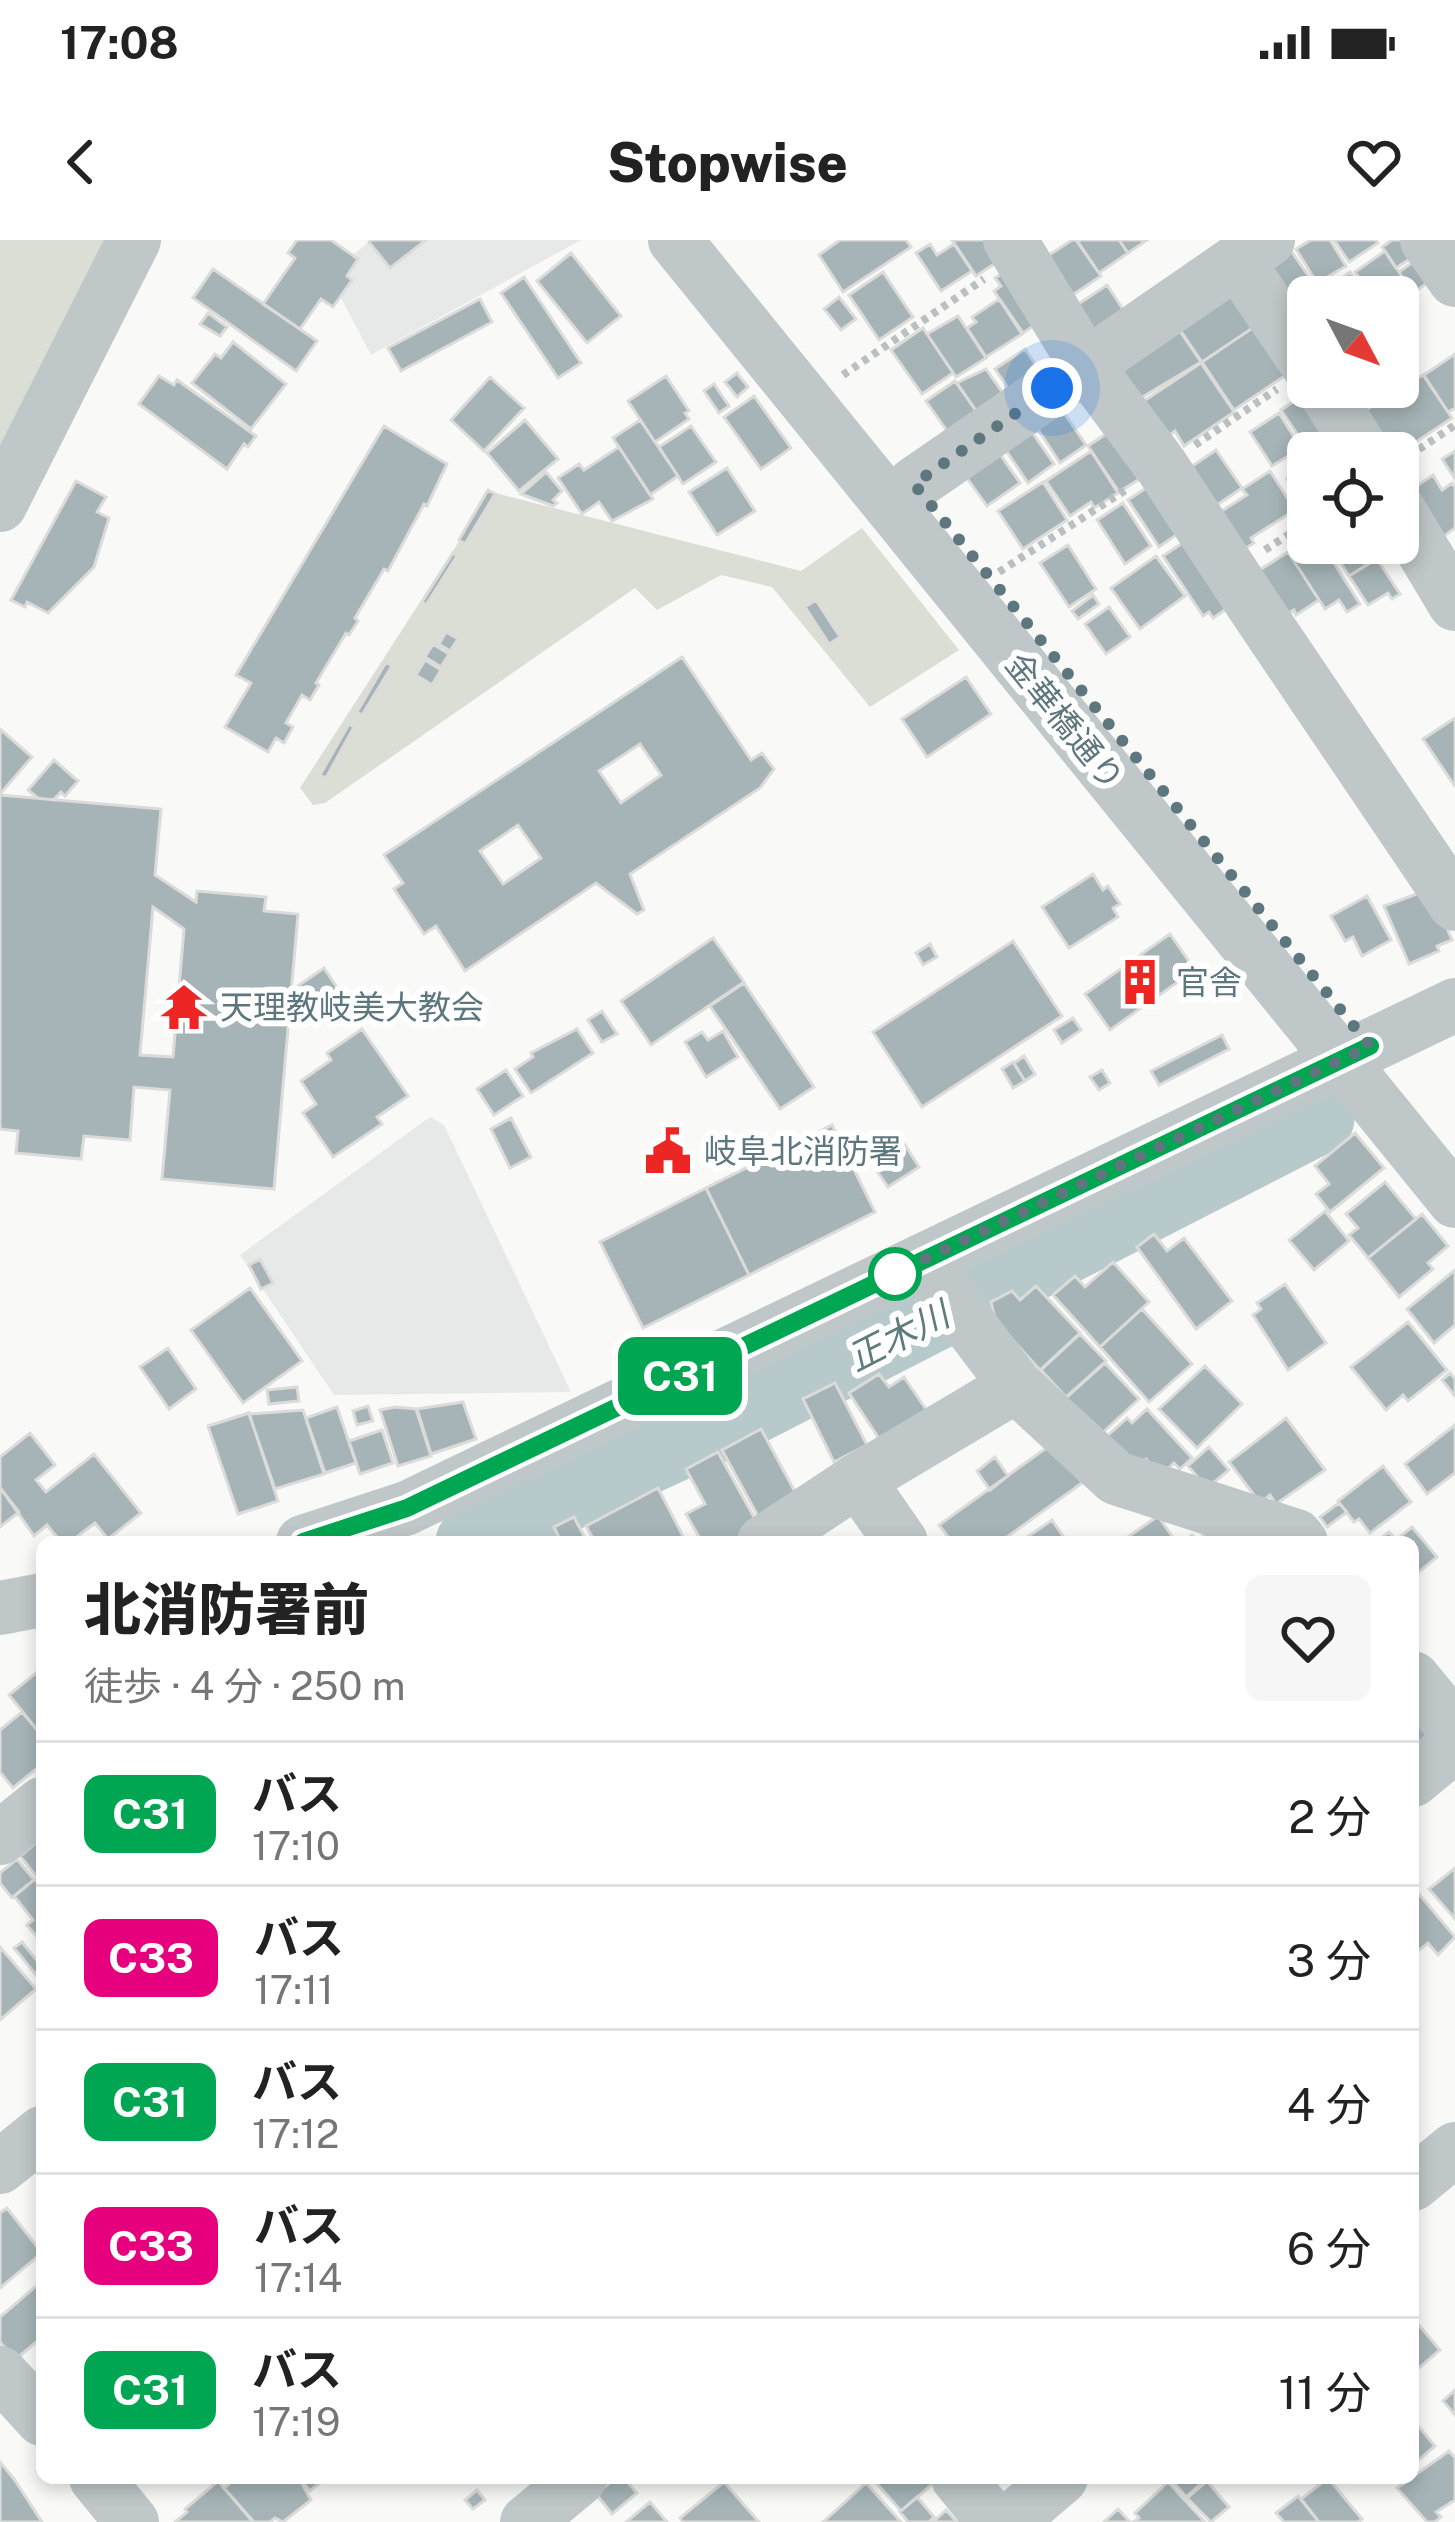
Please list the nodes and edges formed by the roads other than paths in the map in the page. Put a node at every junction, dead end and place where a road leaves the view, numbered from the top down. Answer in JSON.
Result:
{"nodes":[{"id":1,"x":134,"y":240,"type":"edge"},
{"id":2,"x":675,"y":240,"type":"edge"},
{"id":3,"x":716,"y":240,"type":"edge"},
{"id":4,"x":1427,"y":240,"type":"edge"},
{"id":5,"x":1015,"y":247,"type":"edge"},
{"id":6,"x":1252,"y":250,"type":"edge"},
{"id":7,"x":1455,"y":280,"type":"edge"},
{"id":8,"x":1287,"y":322,"type":"edge"},
{"id":9,"x":1086,"y":365,"type":"junction"},
{"id":10,"x":914,"y":484,"type":"junction"},
{"id":11,"x":0,"y":506,"type":"edge"},
{"id":12,"x":1419,"y":544,"type":"edge"},
{"id":13,"x":1455,"y":604,"type":"edge"},
{"id":14,"x":1455,"y":904,"type":"edge"},
{"id":15,"x":1455,"y":1005,"type":"edge"},
{"id":16,"x":1354,"y":1052,"type":"junction"},
{"id":17,"x":1455,"y":1149,"type":"edge"},
{"id":18,"x":1455,"y":1202,"type":"edge"},
{"id":19,"x":944,"y":1291,"type":"junction"},
{"id":20,"x":1016,"y":1386,"type":"junction"},
{"id":21,"x":858,"y":1480,"type":"junction"},
{"id":22,"x":321,"y":1536,"type":"edge"},
{"id":23,"x":773,"y":1536,"type":"edge"},
{"id":24,"x":898,"y":1536,"type":"edge"},
{"id":25,"x":1296,"y":1536,"type":"edge"},
{"id":26,"x":36,"y":1601,"type":"edge"},
{"id":27,"x":0,"y":1607,"type":"edge"},
{"id":28,"x":1419,"y":1685,"type":"edge"},
{"id":29,"x":1455,"y":1729,"type":"edge"},
{"id":30,"x":1455,"y":1745,"type":"edge"},
{"id":31,"x":1419,"y":1775,"type":"edge"},
{"id":32,"x":36,"y":1809,"type":"edge"},
{"id":33,"x":0,"y":1838,"type":"edge"},
{"id":34,"x":36,"y":2138,"type":"edge"},
{"id":35,"x":1455,"y":2150,"type":"edge"},
{"id":36,"x":0,"y":2167,"type":"edge"},
{"id":37,"x":1419,"y":2180,"type":"edge"},
{"id":38,"x":0,"y":2373,"type":"edge"},
{"id":39,"x":36,"y":2412,"type":"edge"},
{"id":40,"x":573,"y":2484,"type":"edge"},
{"id":41,"x":963,"y":2484,"type":"edge"},
{"id":42,"x":1054,"y":2484,"type":"edge"},
{"id":43,"x":526,"y":2522,"type":"edge"},
{"id":44,"x":994,"y":2522,"type":"edge"},
{"id":45,"x":1009,"y":2522,"type":"edge"}],
"edges":[{"from":1,"to":11,"type":"street"},
{"from":2,"to":16,"type":"street","name":"金華橋通り"},
{"from":3,"to":10,"type":"street","name":"金華橋通り"},
{"from":4,"to":7,"type":"street"},
{"from":5,"to":9,"type":"street"},
{"from":6,"to":8,"type":"street"},
{"from":6,"to":9,"type":"street"},
{"from":9,"to":10,"type":"street"},
{"from":9,"to":14,"type":"street"},
{"from":10,"to":16,"type":"street","name":"金華橋通り"},
{"from":12,"to":13,"type":"street"},
{"from":15,"to":16,"type":"street"},
{"from":16,"to":17,"type":"street","name":"金華橋通り"},
{"from":16,"to":18,"type":"street","name":"金華橋通り"},
{"from":16,"to":19,"type":"street"},
{"from":19,"to":20,"type":"street"},
{"from":19,"to":22,"type":"street"},
{"from":20,"to":21,"type":"street"},
{"from":20,"to":25,"type":"street"},
{"from":21,"to":23,"type":"street"},
{"from":21,"to":24,"type":"street"},
{"from":26,"to":27,"type":"street"},
{"from":28,"to":29,"type":"street"},
{"from":30,"to":31,"type":"street"},
{"from":32,"to":33,"type":"street"},
{"from":34,"to":36,"type":"street"},
{"from":35,"to":37,"type":"street"},
{"from":38,"to":39,"type":"street"},
{"from":40,"to":43,"type":"street"},
{"from":41,"to":44,"type":"street"},
{"from":42,"to":45,"type":"street"}]}
